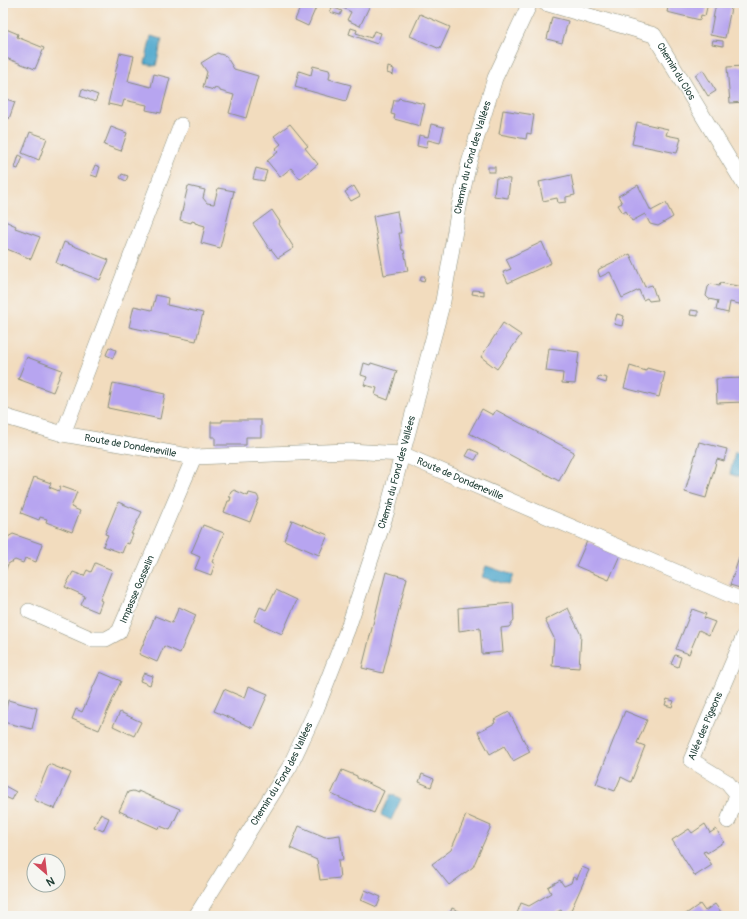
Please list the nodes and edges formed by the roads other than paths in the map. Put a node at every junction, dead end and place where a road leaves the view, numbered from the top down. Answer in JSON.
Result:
{"nodes":[{"id":1,"x":530,"y":3,"type":"edge"},
{"id":2,"x":546,"y":3,"type":"edge"},
{"id":3,"x":181,"y":126,"type":"dead end"},
{"id":4,"x":744,"y":184,"type":"edge"},
{"id":5,"x":3,"y":416,"type":"edge"},
{"id":6,"x":63,"y":434,"type":"junction"},
{"id":7,"x":402,"y":454,"type":"junction"},
{"id":8,"x":194,"y":457,"type":"junction"},
{"id":9,"x":744,"y":601,"type":"edge"},
{"id":10,"x":28,"y":611,"type":"dead end"},
{"id":11,"x":744,"y":636,"type":"edge"},
{"id":12,"x":728,"y":821,"type":"dead end"},
{"id":13,"x":196,"y":916,"type":"edge"}],
"edges":[{"from":1,"to":7,"type":"street","name":"Chemin du Fond des Vallées"},
{"from":2,"to":4,"type":"street","name":"Chemin du Clos"},
{"from":3,"to":6,"type":"street"},
{"from":5,"to":6,"type":"street","name":"Route de Dondeneville"},
{"from":6,"to":8,"type":"street","name":"Route de Dondeneville"},
{"from":7,"to":8,"type":"street","name":"Route de Dondeneville"},
{"from":7,"to":9,"type":"street","name":"Route de Dondeneville"},
{"from":7,"to":13,"type":"street","name":"Chemin du Fond des Vallées"},
{"from":8,"to":10,"type":"street","name":"Impasse Gosselin"},
{"from":11,"to":12,"type":"street","name":"Allée des Pigeons"}]}
